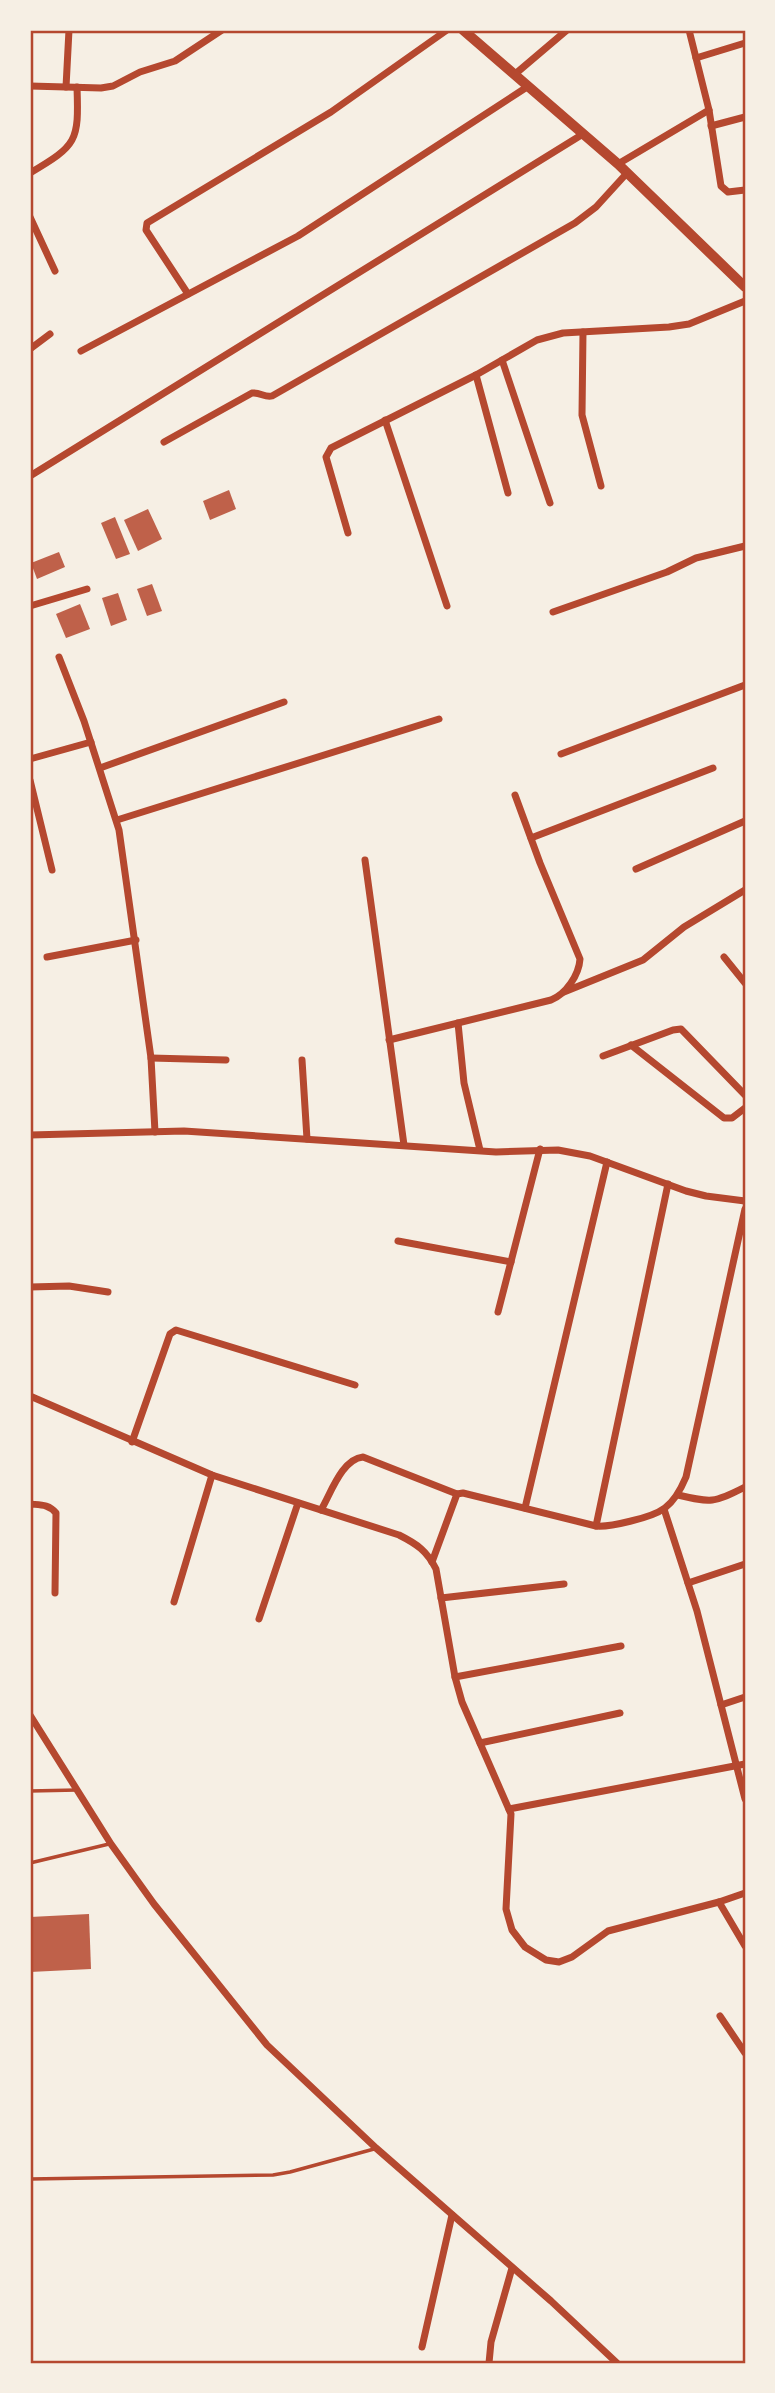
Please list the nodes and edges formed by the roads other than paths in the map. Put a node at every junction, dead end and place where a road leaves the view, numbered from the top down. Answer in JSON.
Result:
{"nodes":[{"id":1,"x":69,"y":30,"type":"edge"},
{"id":2,"x":222,"y":30,"type":"edge"},
{"id":3,"x":447,"y":30,"type":"edge"},
{"id":4,"x":463,"y":30,"type":"edge"},
{"id":5,"x":567,"y":30,"type":"edge"},
{"id":6,"x":689,"y":30,"type":"edge"},
{"id":7,"x":745,"y":43,"type":"edge"},
{"id":8,"x":696,"y":58,"type":"junction"},
{"id":9,"x":514,"y":75,"type":"junction"},
{"id":10,"x":30,"y":86,"type":"edge"},
{"id":11,"x":66,"y":87,"type":"junction"},
{"id":12,"x":77,"y":87,"type":"junction"},
{"id":13,"x":527,"y":87,"type":"junction"},
{"id":14,"x":709,"y":110,"type":"junction"},
{"id":15,"x":745,"y":117,"type":"edge"},
{"id":16,"x":711,"y":126,"type":"junction"},
{"id":17,"x":583,"y":134,"type":"junction"},
{"id":18,"x":618,"y":164,"type":"junction"},
{"id":19,"x":30,"y":173,"type":"edge"},
{"id":20,"x":627,"y":173,"type":"junction"},
{"id":21,"x":745,"y":190,"type":"edge"},
{"id":22,"x":30,"y":217,"type":"edge"},
{"id":23,"x":55,"y":271,"type":"dead end"},
{"id":24,"x":744,"y":284,"type":"edge"},
{"id":25,"x":188,"y":294,"type":"junction"},
{"id":26,"x":745,"y":301,"type":"edge"},
{"id":27,"x":583,"y":332,"type":"junction"},
{"id":28,"x":50,"y":334,"type":"dead end"},
{"id":29,"x":30,"y":349,"type":"edge"},
{"id":30,"x":81,"y":351,"type":"dead end"},
{"id":31,"x":502,"y":360,"type":"junction"},
{"id":32,"x":475,"y":375,"type":"junction"},
{"id":33,"x":385,"y":420,"type":"junction"},
{"id":34,"x":164,"y":442,"type":"dead end"},
{"id":35,"x":30,"y":476,"type":"edge"},
{"id":36,"x":601,"y":486,"type":"dead end"},
{"id":37,"x":508,"y":493,"type":"dead end"},
{"id":38,"x":550,"y":503,"type":"dead end"},
{"id":39,"x":348,"y":533,"type":"dead end"},
{"id":40,"x":745,"y":547,"type":"edge"},
{"id":41,"x":87,"y":589,"type":"dead end"},
{"id":42,"x":30,"y":606,"type":"edge"},
{"id":43,"x":447,"y":606,"type":"dead end"},
{"id":44,"x":553,"y":612,"type":"dead end"},
{"id":45,"x":59,"y":657,"type":"dead end"},
{"id":46,"x":745,"y":685,"type":"edge"},
{"id":47,"x":284,"y":702,"type":"dead end"},
{"id":48,"x":439,"y":719,"type":"dead end"},
{"id":49,"x":91,"y":742,"type":"junction"},
{"id":50,"x":561,"y":754,"type":"dead end"},
{"id":51,"x":30,"y":759,"type":"edge"},
{"id":52,"x":100,"y":768,"type":"junction"},
{"id":53,"x":713,"y":768,"type":"dead end"},
{"id":54,"x":30,"y":780,"type":"edge"},
{"id":55,"x":515,"y":795,"type":"dead end"},
{"id":56,"x":117,"y":820,"type":"junction"},
{"id":57,"x":745,"y":821,"type":"edge"},
{"id":58,"x":531,"y":838,"type":"junction"},
{"id":59,"x":365,"y":860,"type":"dead end"},
{"id":60,"x":636,"y":869,"type":"dead end"},
{"id":61,"x":52,"y":870,"type":"dead end"},
{"id":62,"x":745,"y":890,"type":"edge"},
{"id":63,"x":136,"y":940,"type":"junction"},
{"id":64,"x":47,"y":957,"type":"dead end"},
{"id":65,"x":724,"y":957,"type":"dead end"},
{"id":66,"x":745,"y":983,"type":"edge"},
{"id":67,"x":563,"y":992,"type":"junction"},
{"id":68,"x":458,"y":1023,"type":"junction"},
{"id":69,"x":389,"y":1040,"type":"junction"},
{"id":70,"x":631,"y":1045,"type":"junction"},
{"id":71,"x":603,"y":1056,"type":"dead end"},
{"id":72,"x":151,"y":1058,"type":"junction"},
{"id":73,"x":226,"y":1060,"type":"dead end"},
{"id":74,"x":302,"y":1060,"type":"dead end"},
{"id":75,"x":745,"y":1096,"type":"edge"},
{"id":76,"x":745,"y":1108,"type":"edge"},
{"id":77,"x":155,"y":1132,"type":"junction"},
{"id":78,"x":30,"y":1135,"type":"edge"},
{"id":79,"x":307,"y":1139,"type":"junction"},
{"id":80,"x":404,"y":1146,"type":"junction"},
{"id":81,"x":540,"y":1149,"type":"junction"},
{"id":82,"x":480,"y":1150,"type":"junction"},
{"id":83,"x":607,"y":1162,"type":"junction"},
{"id":84,"x":668,"y":1184,"type":"junction"},
{"id":85,"x":745,"y":1201,"type":"edge"},
{"id":86,"x":745,"y":1209,"type":"edge"},
{"id":87,"x":398,"y":1241,"type":"dead end"},
{"id":88,"x":511,"y":1262,"type":"junction"},
{"id":89,"x":30,"y":1287,"type":"edge"},
{"id":90,"x":108,"y":1292,"type":"dead end"},
{"id":91,"x":498,"y":1312,"type":"dead end"},
{"id":92,"x":355,"y":1385,"type":"dead end"},
{"id":93,"x":30,"y":1396,"type":"edge"},
{"id":94,"x":132,"y":1442,"type":"junction"},
{"id":95,"x":212,"y":1475,"type":"junction"},
{"id":96,"x":745,"y":1487,"type":"edge"},
{"id":97,"x":457,"y":1494,"type":"junction"},
{"id":98,"x":678,"y":1495,"type":"junction"},
{"id":99,"x":298,"y":1503,"type":"junction"},
{"id":100,"x":30,"y":1504,"type":"edge"},
{"id":101,"x":526,"y":1508,"type":"junction"},
{"id":102,"x":664,"y":1509,"type":"junction"},
{"id":103,"x":321,"y":1510,"type":"junction"},
{"id":104,"x":596,"y":1526,"type":"junction"},
{"id":105,"x":432,"y":1562,"type":"junction"},
{"id":106,"x":745,"y":1564,"type":"edge"},
{"id":107,"x":688,"y":1583,"type":"junction"},
{"id":108,"x":564,"y":1584,"type":"dead end"},
{"id":109,"x":55,"y":1593,"type":"dead end"},
{"id":110,"x":441,"y":1598,"type":"junction"},
{"id":111,"x":174,"y":1602,"type":"dead end"},
{"id":112,"x":259,"y":1619,"type":"dead end"},
{"id":113,"x":621,"y":1646,"type":"dead end"},
{"id":114,"x":455,"y":1677,"type":"junction"},
{"id":115,"x":745,"y":1697,"type":"edge"},
{"id":116,"x":721,"y":1706,"type":"junction"},
{"id":117,"x":620,"y":1713,"type":"dead end"},
{"id":118,"x":30,"y":1716,"type":"edge"},
{"id":119,"x":481,"y":1743,"type":"junction"},
{"id":120,"x":745,"y":1764,"type":"edge"},
{"id":121,"x":736,"y":1765,"type":"junction"},
{"id":122,"x":77,"y":1790,"type":"junction"},
{"id":123,"x":30,"y":1791,"type":"edge"},
{"id":124,"x":745,"y":1799,"type":"edge"},
{"id":125,"x":509,"y":1809,"type":"junction"},
{"id":126,"x":110,"y":1843,"type":"junction"},
{"id":127,"x":30,"y":1863,"type":"edge"},
{"id":128,"x":745,"y":1893,"type":"edge"},
{"id":129,"x":719,"y":1902,"type":"junction"},
{"id":130,"x":745,"y":1946,"type":"edge"},
{"id":131,"x":720,"y":2016,"type":"dead end"},
{"id":132,"x":745,"y":2053,"type":"edge"},
{"id":133,"x":376,"y":2148,"type":"junction"},
{"id":134,"x":30,"y":2179,"type":"edge"},
{"id":135,"x":453,"y":2215,"type":"junction"},
{"id":136,"x":512,"y":2268,"type":"junction"},
{"id":137,"x":422,"y":2347,"type":"dead end"},
{"id":138,"x":489,"y":2363,"type":"edge"},
{"id":139,"x":617,"y":2363,"type":"edge"}],
"edges":[{"from":1,"to":11,"type":"street"},
{"from":2,"to":12,"type":"street"},
{"from":3,"to":25,"type":"street"},
{"from":4,"to":9,"type":"street"},
{"from":5,"to":9,"type":"street"},
{"from":6,"to":8,"type":"street"},
{"from":7,"to":8,"type":"street"},
{"from":8,"to":14,"type":"street"},
{"from":9,"to":13,"type":"street"},
{"from":10,"to":11,"type":"street"},
{"from":11,"to":12,"type":"street"},
{"from":12,"to":19,"type":"street"},
{"from":13,"to":17,"type":"street"},
{"from":13,"to":25,"type":"street"},
{"from":14,"to":16,"type":"street"},
{"from":14,"to":18,"type":"street"},
{"from":15,"to":16,"type":"street"},
{"from":16,"to":21,"type":"street"},
{"from":17,"to":18,"type":"street"},
{"from":17,"to":35,"type":"street"},
{"from":18,"to":20,"type":"street"},
{"from":20,"to":24,"type":"street"},
{"from":20,"to":34,"type":"street"},
{"from":22,"to":23,"type":"street"},
{"from":25,"to":30,"type":"street"},
{"from":26,"to":27,"type":"street"},
{"from":27,"to":31,"type":"street"},
{"from":27,"to":36,"type":"street"},
{"from":28,"to":29,"type":"street"},
{"from":31,"to":32,"type":"street"},
{"from":31,"to":38,"type":"street"},
{"from":32,"to":33,"type":"street"},
{"from":32,"to":37,"type":"street"},
{"from":33,"to":39,"type":"street"},
{"from":33,"to":43,"type":"street"},
{"from":40,"to":44,"type":"street"},
{"from":41,"to":42,"type":"street"},
{"from":45,"to":49,"type":"street"},
{"from":46,"to":50,"type":"street"},
{"from":47,"to":52,"type":"street"},
{"from":48,"to":56,"type":"street"},
{"from":49,"to":51,"type":"street"},
{"from":49,"to":52,"type":"street"},
{"from":52,"to":56,"type":"street"},
{"from":53,"to":58,"type":"street"},
{"from":54,"to":61,"type":"street"},
{"from":55,"to":58,"type":"street"},
{"from":56,"to":63,"type":"street"},
{"from":57,"to":60,"type":"street"},
{"from":58,"to":67,"type":"street"},
{"from":59,"to":69,"type":"street"},
{"from":62,"to":67,"type":"street"},
{"from":63,"to":64,"type":"street"},
{"from":63,"to":72,"type":"street"},
{"from":65,"to":66,"type":"street"},
{"from":67,"to":68,"type":"street"},
{"from":68,"to":69,"type":"street"},
{"from":68,"to":82,"type":"street"},
{"from":69,"to":80,"type":"street"},
{"from":70,"to":71,"type":"street"},
{"from":70,"to":75,"type":"street"},
{"from":70,"to":76,"type":"street"},
{"from":72,"to":73,"type":"street"},
{"from":72,"to":77,"type":"street"},
{"from":74,"to":79,"type":"street"},
{"from":77,"to":78,"type":"street"},
{"from":77,"to":79,"type":"street"},
{"from":79,"to":80,"type":"street"},
{"from":80,"to":82,"type":"street"},
{"from":81,"to":82,"type":"street"},
{"from":81,"to":83,"type":"street"},
{"from":81,"to":88,"type":"street"},
{"from":83,"to":84,"type":"street"},
{"from":83,"to":101,"type":"street"},
{"from":84,"to":85,"type":"street"},
{"from":84,"to":104,"type":"street"},
{"from":86,"to":98,"type":"street"},
{"from":87,"to":88,"type":"street"},
{"from":88,"to":91,"type":"street"},
{"from":89,"to":90,"type":"street"},
{"from":92,"to":94,"type":"street"},
{"from":93,"to":94,"type":"street"},
{"from":94,"to":95,"type":"street"},
{"from":95,"to":99,"type":"street"},
{"from":95,"to":111,"type":"street"},
{"from":96,"to":98,"type":"street"},
{"from":97,"to":101,"type":"street"},
{"from":97,"to":103,"type":"street"},
{"from":97,"to":105,"type":"street"},
{"from":98,"to":102,"type":"street"},
{"from":99,"to":103,"type":"street"},
{"from":99,"to":112,"type":"street"},
{"from":100,"to":109,"type":"street"},
{"from":101,"to":104,"type":"street"},
{"from":102,"to":104,"type":"street"},
{"from":102,"to":107,"type":"street"},
{"from":103,"to":105,"type":"street"},
{"from":105,"to":110,"type":"street"},
{"from":106,"to":107,"type":"street"},
{"from":107,"to":116,"type":"street"},
{"from":108,"to":110,"type":"street"},
{"from":110,"to":114,"type":"street"},
{"from":113,"to":114,"type":"street"},
{"from":114,"to":119,"type":"street"},
{"from":115,"to":116,"type":"street"},
{"from":116,"to":121,"type":"street"},
{"from":117,"to":119,"type":"street"},
{"from":118,"to":122,"type":"street"},
{"from":119,"to":125,"type":"street"},
{"from":120,"to":121,"type":"street"},
{"from":121,"to":124,"type":"street"},
{"from":121,"to":125,"type":"street"},
{"from":122,"to":123,"type":"lane"},
{"from":122,"to":126,"type":"street"},
{"from":125,"to":129,"type":"street"},
{"from":126,"to":127,"type":"lane"},
{"from":126,"to":133,"type":"street"},
{"from":128,"to":129,"type":"street"},
{"from":129,"to":130,"type":"street"},
{"from":131,"to":132,"type":"street"},
{"from":133,"to":134,"type":"lane"},
{"from":133,"to":135,"type":"street"},
{"from":135,"to":136,"type":"street"},
{"from":135,"to":137,"type":"street"},
{"from":136,"to":138,"type":"street"},
{"from":136,"to":139,"type":"street"}]}
